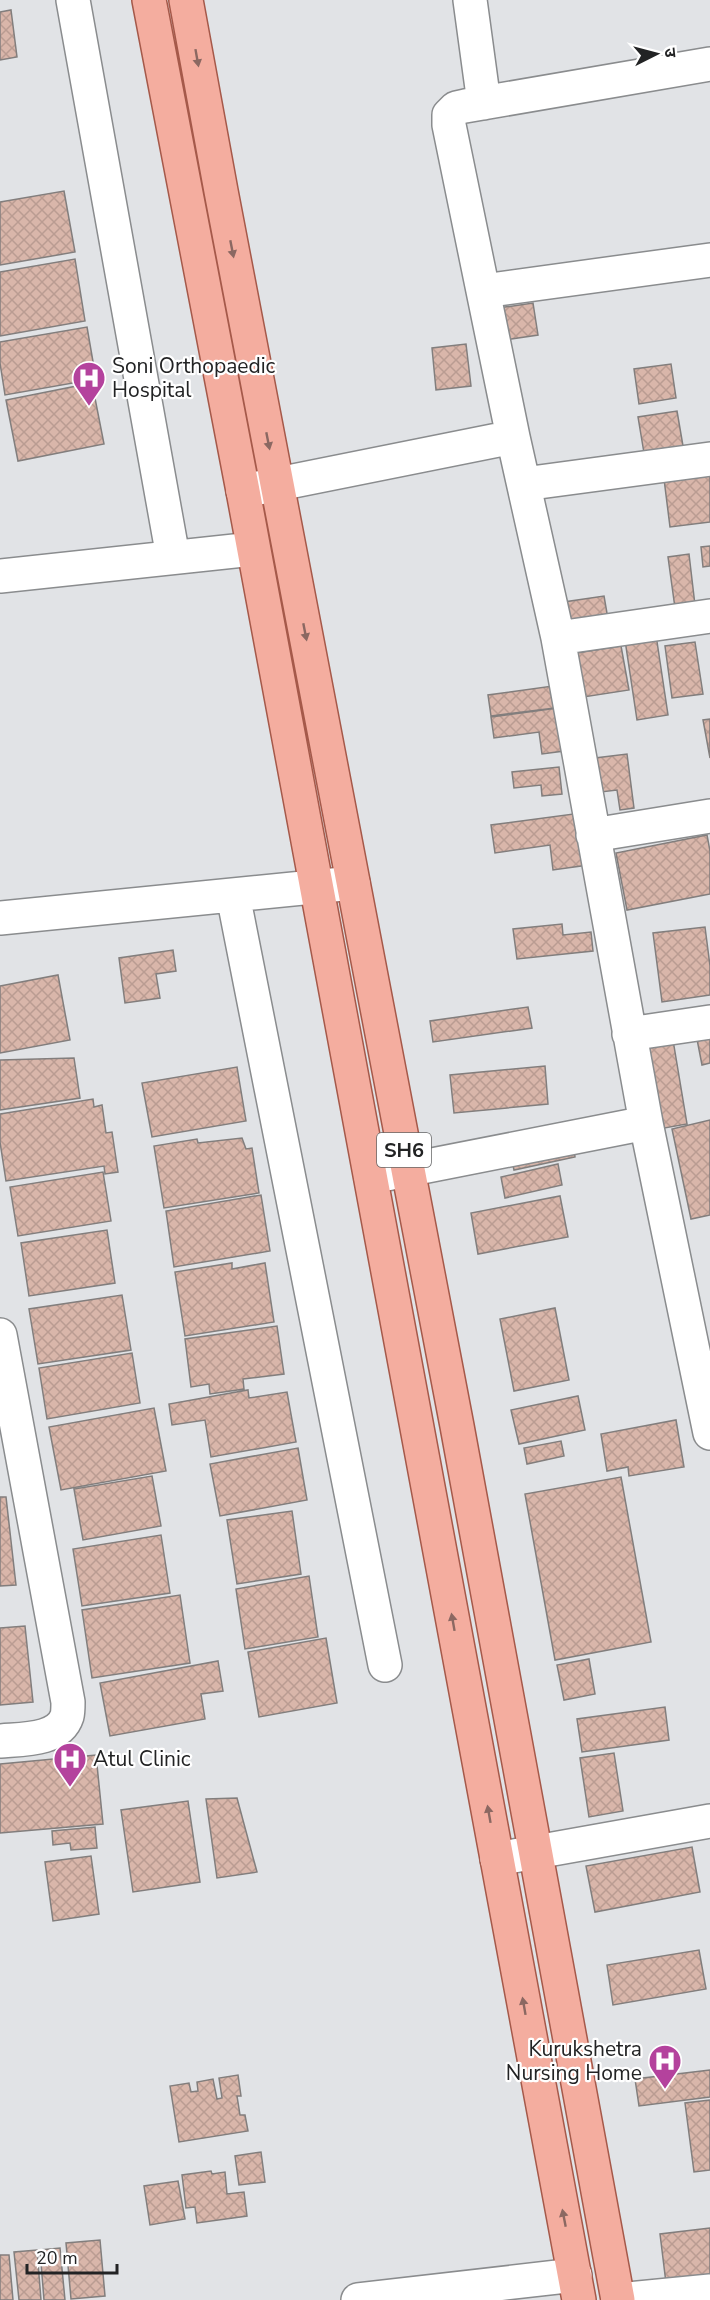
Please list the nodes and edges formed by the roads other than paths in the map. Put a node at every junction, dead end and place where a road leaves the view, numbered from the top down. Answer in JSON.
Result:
{"nodes":[{"id":1,"x":73,"y":0,"type":"edge"},
{"id":2,"x":149,"y":0,"type":"edge"},
{"id":3,"x":186,"y":0,"type":"edge"},
{"id":4,"x":470,"y":0,"type":"edge"},
{"id":5,"x":710,"y":64,"type":"edge"},
{"id":6,"x":484,"y":103,"type":"junction"},
{"id":7,"x":710,"y":260,"type":"edge"},
{"id":8,"x":483,"y":291,"type":"junction"},
{"id":9,"x":513,"y":437,"type":"junction"},
{"id":10,"x":710,"y":459,"type":"edge"},
{"id":11,"x":277,"y":484,"type":"junction"},
{"id":12,"x":524,"y":484,"type":"junction"},
{"id":13,"x":243,"y":490,"type":"junction"},
{"id":14,"x":253,"y":549,"type":"junction"},
{"id":15,"x":173,"y":557,"type":"junction"},
{"id":16,"x":0,"y":576,"type":"edge"},
{"id":17,"x":710,"y":616,"type":"edge"},
{"id":18,"x":558,"y":638,"type":"junction"},
{"id":19,"x":710,"y":816,"type":"edge"},
{"id":20,"x":593,"y":835,"type":"junction"},
{"id":21,"x":353,"y":883,"type":"junction"},
{"id":22,"x":316,"y":887,"type":"junction"},
{"id":23,"x":233,"y":895,"type":"junction"},
{"id":24,"x":0,"y":918,"type":"edge"},
{"id":25,"x":710,"y":1022,"type":"edge"},
{"id":26,"x":629,"y":1034,"type":"junction"},
{"id":27,"x":646,"y":1123,"type":"junction"},
{"id":28,"x":407,"y":1170,"type":"junction"},
{"id":29,"x":371,"y":1177,"type":"junction"},
{"id":30,"x":0,"y":1335,"type":"edge"},
{"id":31,"x":710,"y":1434,"type":"edge"},
{"id":32,"x":12,"y":1469,"type":"edge"},
{"id":33,"x":385,"y":1665,"type":"dead end"},
{"id":34,"x":0,"y":1741,"type":"edge"},
{"id":35,"x":710,"y":1821,"type":"edge"},
{"id":36,"x":535,"y":1852,"type":"junction"},
{"id":37,"x":497,"y":1859,"type":"junction"},
{"id":38,"x":577,"y":2288,"type":"edge"},
{"id":39,"x":710,"y":2291,"type":"edge"},
{"id":40,"x":399,"y":2298,"type":"edge"},
{"id":41,"x":358,"y":2300,"type":"edge"},
{"id":42,"x":618,"y":2300,"type":"edge"}],
"edges":[{"from":1,"to":15,"type":"street"},
{"from":2,"to":13,"type":"main road","number":"SH6"},
{"from":3,"to":11,"type":"main road","number":"SH6","one_way":true},
{"from":4,"to":6,"type":"street"},
{"from":5,"to":6,"type":"street"},
{"from":6,"to":8,"type":"street"},
{"from":7,"to":8,"type":"street"},
{"from":8,"to":9,"type":"street"},
{"from":9,"to":11,"type":"street"},
{"from":9,"to":12,"type":"street"},
{"from":10,"to":12,"type":"street"},
{"from":11,"to":13,"type":"street"},
{"from":11,"to":21,"type":"main road","number":"SH6","one_way":true},
{"from":12,"to":18,"type":"street"},
{"from":13,"to":14,"type":"main road","number":"SH6"},
{"from":14,"to":15,"type":"street"},
{"from":14,"to":22,"type":"main road","number":"SH6"},
{"from":15,"to":16,"type":"street"},
{"from":17,"to":18,"type":"street"},
{"from":18,"to":20,"type":"street"},
{"from":19,"to":20,"type":"street"},
{"from":20,"to":26,"type":"street"},
{"from":21,"to":22,"type":"street"},
{"from":21,"to":28,"type":"main road","number":"SH6"},
{"from":22,"to":23,"type":"street"},
{"from":22,"to":29,"type":"main road","number":"SH6"},
{"from":23,"to":24,"type":"street"},
{"from":23,"to":33,"type":"street"},
{"from":25,"to":26,"type":"street"},
{"from":26,"to":27,"type":"street"},
{"from":27,"to":28,"type":"street"},
{"from":27,"to":31,"type":"street"},
{"from":28,"to":29,"type":"street"},
{"from":28,"to":36,"type":"main road","number":"SH6"},
{"from":37,"to":29,"type":"main road","number":"SH6","one_way":true},
{"from":30,"to":32,"type":"street"},
{"from":32,"to":34,"type":"street"},
{"from":35,"to":36,"type":"street"},
{"from":36,"to":37,"type":"street"},
{"from":36,"to":42,"type":"main road","number":"SH6"},
{"from":38,"to":37,"type":"main road","number":"SH6","one_way":true},
{"from":38,"to":40,"type":"street"},
{"from":39,"to":42,"type":"street"},
{"from":40,"to":41,"type":"street"}]}
